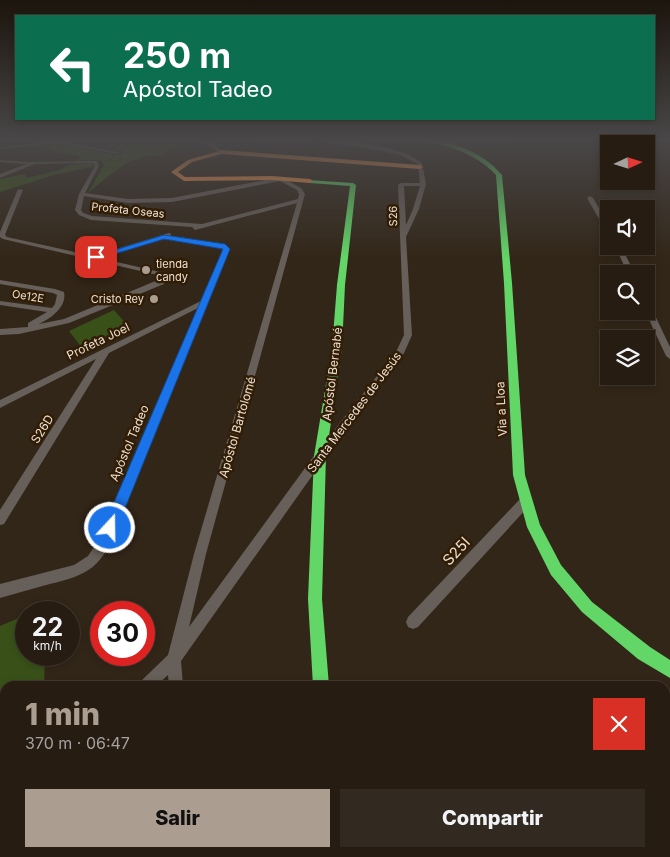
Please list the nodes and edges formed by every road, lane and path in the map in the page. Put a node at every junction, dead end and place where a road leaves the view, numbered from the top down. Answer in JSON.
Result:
{"nodes":[{"id":1,"x":89,"y":179,"type":"edge"},
{"id":2,"x":184,"y":179,"type":"edge"},
{"id":3,"x":281,"y":179,"type":"junction"},
{"id":4,"x":422,"y":179,"type":"edge"},
{"id":5,"x":499,"y":179,"type":"edge"},
{"id":6,"x":423,"y":184,"type":"junction"},
{"id":7,"x":20,"y":190,"type":"dead end"},
{"id":8,"x":82,"y":194,"type":"junction"},
{"id":9,"x":590,"y":198,"type":"dead end"},
{"id":10,"x":300,"y":200,"type":"junction"},
{"id":11,"x":600,"y":215,"type":"edge"},
{"id":12,"x":201,"y":226,"type":"junction"},
{"id":13,"x":164,"y":237,"type":"junction"},
{"id":14,"x":403,"y":237,"type":"junction"},
{"id":15,"x":96,"y":257,"type":"junction"},
{"id":16,"x":0,"y":282,"type":"edge"},
{"id":17,"x":206,"y":301,"type":"junction"},
{"id":18,"x":0,"y":303,"type":"edge"},
{"id":19,"x":53,"y":311,"type":"junction"},
{"id":20,"x":653,"y":320,"type":"edge"},
{"id":21,"x":18,"y":330,"type":"junction"},
{"id":22,"x":0,"y":332,"type":"edge"},
{"id":23,"x":106,"y":351,"type":"junction"},
{"id":24,"x":670,"y":356,"type":"edge"},
{"id":25,"x":0,"y":404,"type":"edge"},
{"id":26,"x":320,"y":456,"type":"junction"},
{"id":27,"x":524,"y":502,"type":"junction"},
{"id":28,"x":0,"y":520,"type":"edge"},
{"id":29,"x":0,"y":591,"type":"edge"},
{"id":30,"x":412,"y":622,"type":"dead end"},
{"id":31,"x":174,"y":659,"type":"junction"},
{"id":32,"x":670,"y":670,"type":"edge"},
{"id":33,"x":151,"y":681,"type":"edge"},
{"id":34,"x":176,"y":681,"type":"edge"},
{"id":35,"x":321,"y":681,"type":"edge"}],
"edges":[{"from":1,"to":8,"type":"street","name":"Profeta Oseas"},
{"from":2,"to":3,"type":"street"},
{"from":3,"to":8,"type":"street"},
{"from":3,"to":10,"type":"street"},
{"from":3,"to":26,"type":"street","name":"Apóstol Bernabé"},
{"from":4,"to":6,"type":"street","name":"Santa Mercedes de Jesús"},
{"from":5,"to":27,"type":"street","name":"Via a Lloa"},
{"from":6,"to":14,"type":"street","name":"Santa Mercedes de Jesús"},
{"from":6,"to":14,"type":"street","name":"S26"},
{"from":7,"to":15,"type":"street"},
{"from":8,"to":12,"type":"street","name":"Profeta Oseas"},
{"from":9,"to":11,"type":"street"},
{"from":10,"to":12,"type":"street"},
{"from":10,"to":31,"type":"street","name":"Apóstol Bartolomé"},
{"from":12,"to":13,"type":"street"},
{"from":13,"to":15,"type":"street"},
{"from":13,"to":17,"type":"street","name":"Apóstol Tadeo"},
{"from":14,"to":26,"type":"street","name":"Santa Mercedes de Jesús"},
{"from":15,"to":21,"type":"street"},
{"from":16,"to":19,"type":"street"},
{"from":17,"to":23,"type":"street","name":"Profeta Joel"},
{"from":17,"to":29,"type":"street","name":"Apóstol Tadeo"},
{"from":18,"to":19,"type":"street","name":"Oe12E"},
{"from":19,"to":21,"type":"street"},
{"from":20,"to":24,"type":"street"},
{"from":21,"to":22,"type":"street"},
{"from":23,"to":25,"type":"street","name":"Profeta Joel"},
{"from":23,"to":28,"type":"street","name":"S26D"},
{"from":26,"to":31,"type":"street","name":"Santa Mercedes de Jesús"},
{"from":26,"to":35,"type":"street","name":"Apóstol Bernabé"},
{"from":27,"to":30,"type":"street","name":"S25I"},
{"from":27,"to":32,"type":"street","name":"Via a Lloa"},
{"from":31,"to":33,"type":"street","name":"Santa Mercedes de Jesús"},
{"from":31,"to":34,"type":"street","name":"Apóstol Bartolomé"}]}
